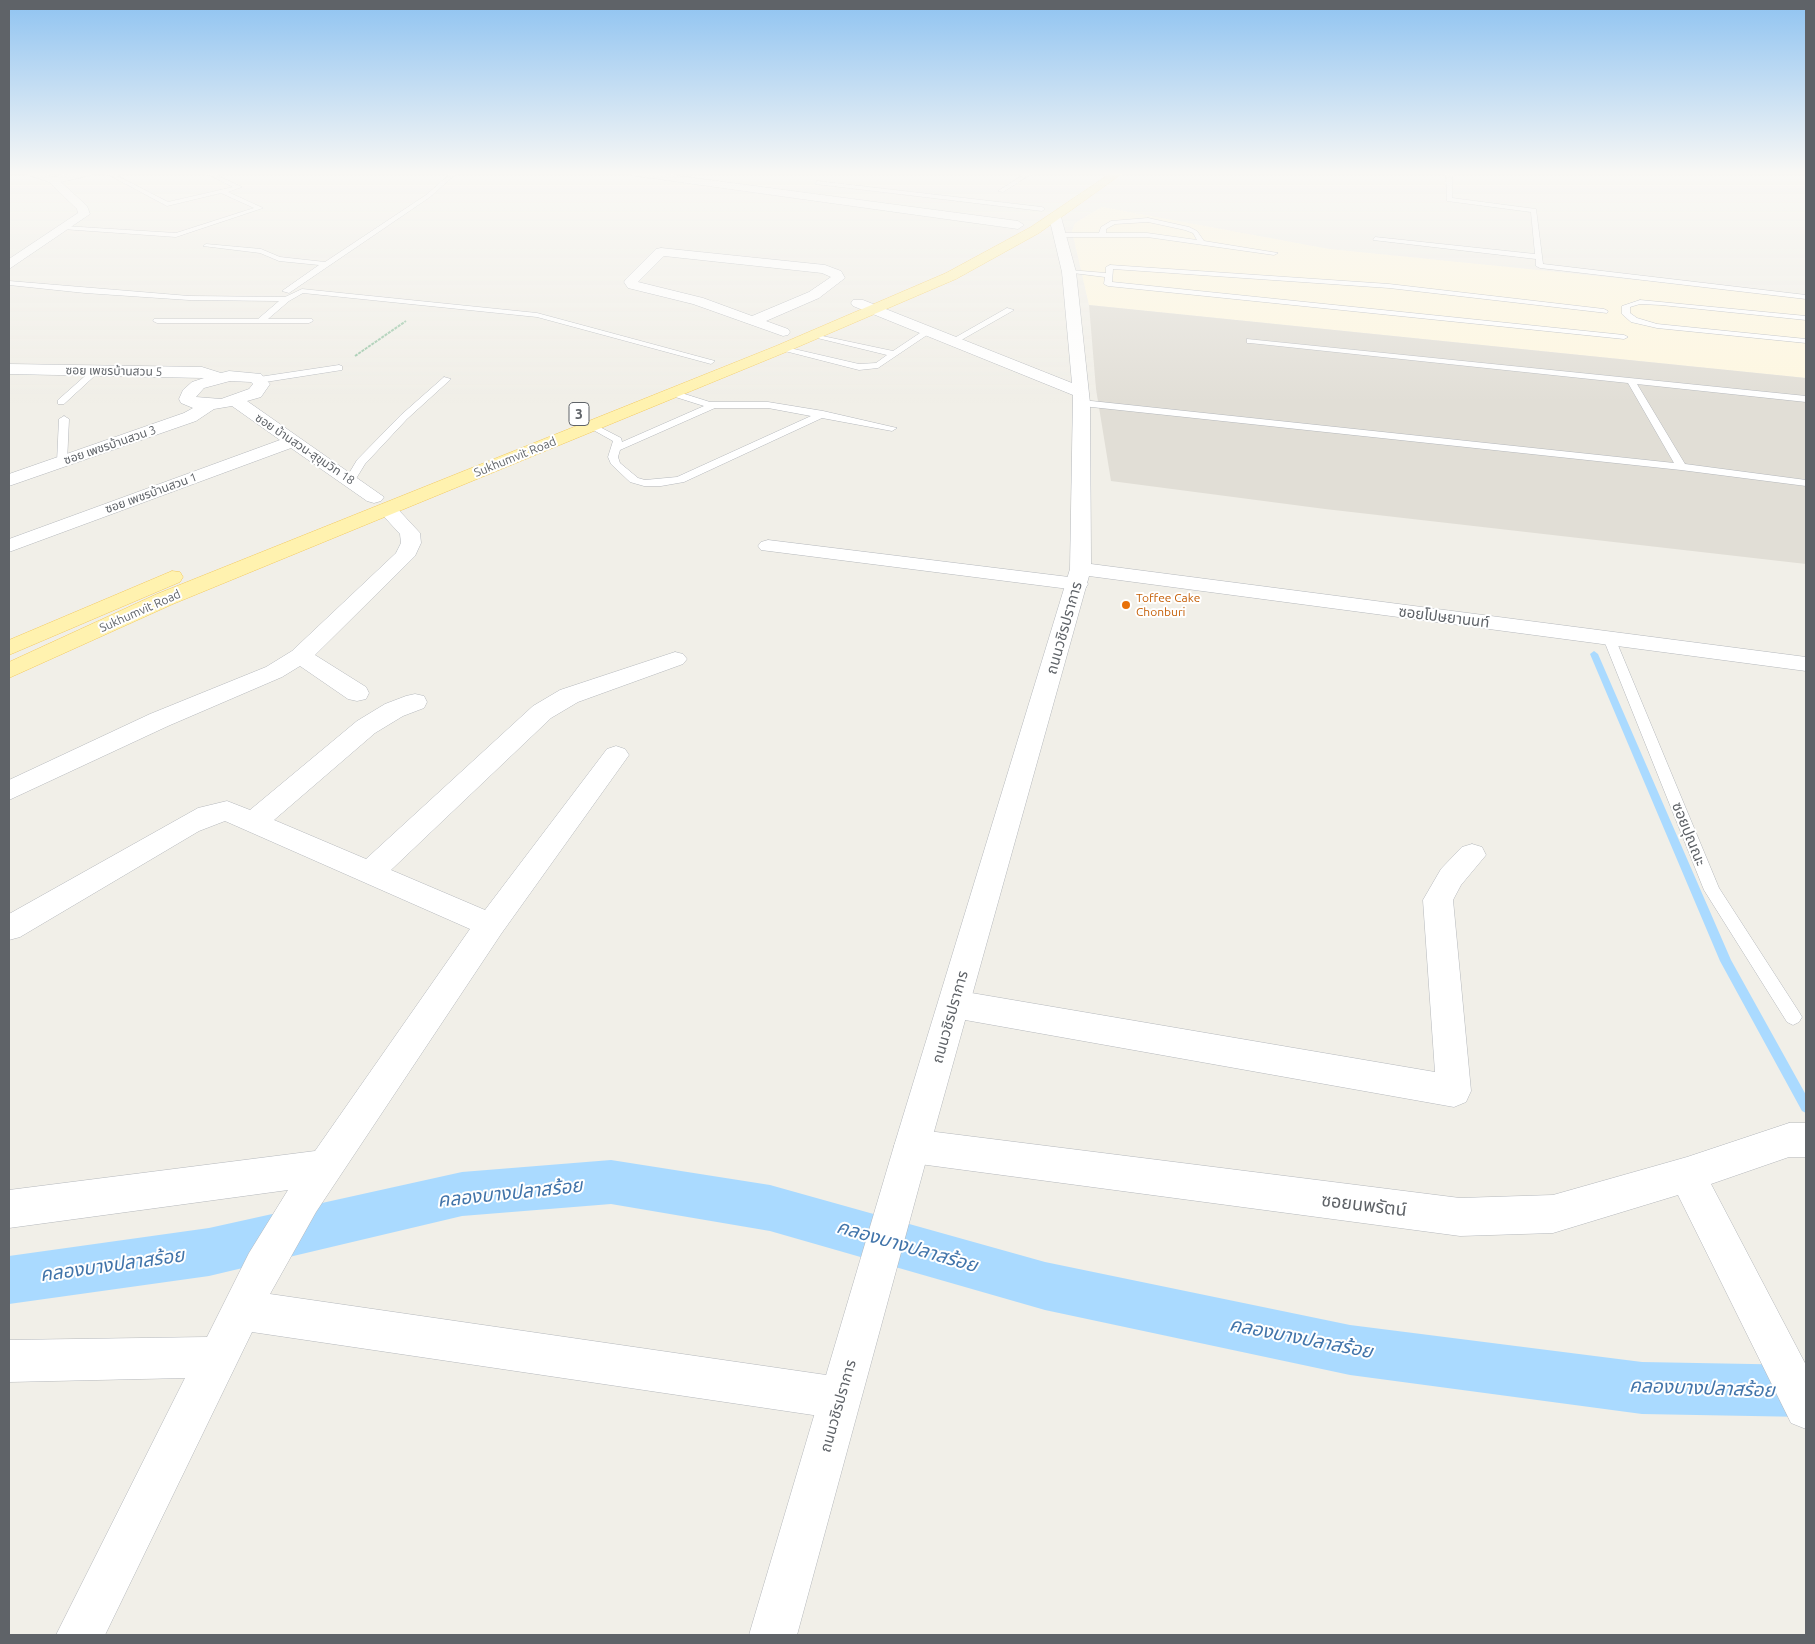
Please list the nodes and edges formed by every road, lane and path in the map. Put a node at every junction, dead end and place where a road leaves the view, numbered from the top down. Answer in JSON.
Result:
{"nodes":[{"id":1,"x":32,"y":250,"type":"edge"},
{"id":2,"x":247,"y":250,"type":"edge"},
{"id":3,"x":348,"y":250,"type":"edge"},
{"id":4,"x":975,"y":250,"type":"edge"},
{"id":5,"x":994,"y":250,"type":"edge"},
{"id":6,"x":1063,"y":250,"type":"edge"},
{"id":7,"x":1256,"y":250,"type":"edge"},
{"id":8,"x":1473,"y":250,"type":"edge"},
{"id":9,"x":1538,"y":250,"type":"edge"},
{"id":10,"x":1274,"y":253,"type":"dead end"},
{"id":11,"x":1539,"y":257,"type":"junction"},
{"id":12,"x":327,"y":264,"type":"junction"},
{"id":13,"x":9,"y":265,"type":"edge"},
{"id":14,"x":1069,"y":272,"type":"junction"},
{"id":15,"x":1196,"y":273,"type":"junction"},
{"id":16,"x":1109,"y":275,"type":"junction"},
{"id":17,"x":9,"y":283,"type":"edge"},
{"id":18,"x":1193,"y":293,"type":"junction"},
{"id":19,"x":1806,"y":297,"type":"edge"},
{"id":20,"x":274,"y":299,"type":"junction"},
{"id":21,"x":286,"y":299,"type":"junction"},
{"id":22,"x":858,"y":303,"type":"junction"},
{"id":23,"x":430,"y":304,"type":"junction"},
{"id":24,"x":876,"y":309,"type":"junction"},
{"id":25,"x":1010,"y":310,"type":"dead end"},
{"id":26,"x":1604,"y":311,"type":"dead end"},
{"id":27,"x":1806,"y":318,"type":"edge"},
{"id":28,"x":157,"y":320,"type":"dead end"},
{"id":29,"x":260,"y":321,"type":"junction"},
{"id":30,"x":309,"y":321,"type":"dead end"},
{"id":31,"x":752,"y":321,"type":"junction"},
{"id":32,"x":929,"y":331,"type":"junction"},
{"id":33,"x":813,"y":336,"type":"junction"},
{"id":34,"x":1624,"y":336,"type":"dead end"},
{"id":35,"x":782,"y":341,"type":"junction"},
{"id":36,"x":953,"y":341,"type":"junction"},
{"id":37,"x":1250,"y":341,"type":"dead end"},
{"id":38,"x":1806,"y":341,"type":"edge"},
{"id":39,"x":894,"y":354,"type":"junction"},
{"id":40,"x":711,"y":361,"type":"junction"},
{"id":41,"x":338,"y":368,"type":"joint"},
{"id":42,"x":9,"y":369,"type":"edge"},
{"id":43,"x":97,"y":370,"type":"junction"},
{"id":44,"x":219,"y":378,"type":"junction"},
{"id":45,"x":447,"y":379,"type":"dead end"},
{"id":46,"x":259,"y":380,"type":"junction"},
{"id":47,"x":1631,"y":381,"type":"junction"},
{"id":48,"x":672,"y":393,"type":"junction"},
{"id":49,"x":1081,"y":397,"type":"junction"},
{"id":50,"x":1806,"y":400,"type":"edge"},
{"id":51,"x":235,"y":401,"type":"junction"},
{"id":52,"x":61,"y":402,"type":"dead end"},
{"id":53,"x":209,"y":405,"type":"junction"},
{"id":54,"x":714,"y":405,"type":"junction"},
{"id":55,"x":823,"y":414,"type":"junction"},
{"id":56,"x":64,"y":419,"type":"dead end"},
{"id":57,"x":591,"y":426,"type":"junction"},
{"id":58,"x":892,"y":428,"type":"dead end"},
{"id":59,"x":293,"y":441,"type":"junction"},
{"id":60,"x":615,"y":449,"type":"junction"},
{"id":61,"x":62,"y":462,"type":"junction"},
{"id":62,"x":1681,"y":467,"type":"junction"},
{"id":63,"x":9,"y":480,"type":"edge"},
{"id":64,"x":350,"y":480,"type":"junction"},
{"id":65,"x":1806,"y":483,"type":"edge"},
{"id":66,"x":381,"y":503,"type":"junction"},
{"id":67,"x":9,"y":546,"type":"edge"},
{"id":68,"x":768,"y":546,"type":"dead end"},
{"id":69,"x":1079,"y":577,"type":"junction"},
{"id":70,"x":1609,"y":638,"type":"junction"},
{"id":71,"x":11,"y":644,"type":"edge"},
{"id":72,"x":300,"y":656,"type":"junction"},
{"id":73,"x":675,"y":659,"type":"dead end"},
{"id":74,"x":1806,"y":664,"type":"edge"},
{"id":75,"x":9,"y":671,"type":"edge"},
{"id":76,"x":357,"y":693,"type":"dead end"},
{"id":77,"x":415,"y":702,"type":"dead end"},
{"id":78,"x":616,"y":755,"type":"dead end"},
{"id":79,"x":9,"y":791,"type":"edge"},
{"id":80,"x":252,"y":823,"type":"junction"},
{"id":81,"x":1472,"y":855,"type":"dead end"},
{"id":82,"x":369,"y":873,"type":"junction"},
{"id":83,"x":490,"y":925,"type":"junction"},
{"id":84,"x":9,"y":928,"type":"edge"},
{"id":85,"x":954,"y":1004,"type":"junction"},
{"id":86,"x":1793,"y":1017,"type":"dead end"},
{"id":87,"x":1806,"y":1140,"type":"edge"},
{"id":88,"x":912,"y":1146,"type":"junction"},
{"id":89,"x":324,"y":1167,"type":"junction"},
{"id":90,"x":1687,"y":1175,"type":"junction"},
{"id":91,"x":9,"y":1209,"type":"edge"},
{"id":92,"x":242,"y":1310,"type":"junction"},
{"id":93,"x":219,"y":1357,"type":"junction"},
{"id":94,"x":9,"y":1362,"type":"edge"},
{"id":95,"x":840,"y":1398,"type":"junction"},
{"id":96,"x":1806,"y":1408,"type":"edge"},
{"id":97,"x":80,"y":1635,"type":"edge"},
{"id":98,"x":773,"y":1635,"type":"edge"}],
"edges":[{"from":1,"to":13,"type":"street"},
{"from":2,"to":12,"type":"lane"},
{"from":3,"to":12,"type":"lane"},
{"from":4,"to":22,"type":"main road","name":"Sukhumvit Road","number":"3"},
{"from":5,"to":24,"type":"main road","name":"Sukhumvit Road","number":"3"},
{"from":6,"to":14,"type":"street","name":"ถนนวชิรปราการ"},
{"from":7,"to":10,"type":"lane"},
{"from":8,"to":11,"type":"lane"},
{"from":9,"to":11,"type":"lane"},
{"from":11,"to":19,"type":"lane"},
{"from":12,"to":20,"type":"lane"},
{"from":14,"to":16,"type":"lane"},
{"from":14,"to":49,"type":"street","name":"ถนนวชิรปราการ"},
{"from":15,"to":16,"type":"lane"},
{"from":15,"to":18,"type":"lane"},
{"from":15,"to":26,"type":"lane"},
{"from":16,"to":18,"type":"lane"},
{"from":17,"to":20,"type":"lane"},
{"from":18,"to":34,"type":"lane"},
{"from":20,"to":21,"type":"lane"},
{"from":21,"to":23,"type":"lane"},
{"from":21,"to":29,"type":"lane"},
{"from":22,"to":24,"type":"street"},
{"from":22,"to":35,"type":"main road","name":"Sukhumvit Road","number":"3"},
{"from":23,"to":40,"type":"lane"},
{"from":23,"to":41,"type":"path"},
{"from":24,"to":32,"type":"street"},
{"from":24,"to":33,"type":"main road","name":"Sukhumvit Road","number":"3"},
{"from":25,"to":36,"type":"lane"},
{"from":27,"to":38,"type":"lane"},
{"from":28,"to":29,"type":"lane"},
{"from":29,"to":30,"type":"lane"},
{"from":31,"to":31,"type":"street"},
{"from":31,"to":35,"type":"street"},
{"from":32,"to":36,"type":"street"},
{"from":32,"to":39,"type":"lane"},
{"from":33,"to":35,"type":"main road","name":"Sukhumvit Road","number":"3"},
{"from":33,"to":39,"type":"lane"},
{"from":35,"to":39,"type":"lane"},
{"from":35,"to":40,"type":"main road","name":"Sukhumvit Road","number":"3"},
{"from":35,"to":48,"type":"main road","name":"Sukhumvit Road","number":"3"},
{"from":36,"to":49,"type":"street"},
{"from":37,"to":47,"type":"lane"},
{"from":40,"to":66,"type":"main road","name":"Sukhumvit Road","number":"3"},
{"from":41,"to":46,"type":"lane"},
{"from":42,"to":43,"type":"street","name":"ซอย เพชรบ้านสวน 5"},
{"from":43,"to":44,"type":"street","name":"ซอย เพชรบ้านสวน 5"},
{"from":43,"to":52,"type":"lane"},
{"from":44,"to":46,"type":"street"},
{"from":44,"to":53,"type":"street"},
{"from":45,"to":64,"type":"lane"},
{"from":46,"to":51,"type":"street"},
{"from":47,"to":50,"type":"lane"},
{"from":47,"to":62,"type":"lane"},
{"from":48,"to":54,"type":"lane"},
{"from":48,"to":57,"type":"main road","name":"Sukhumvit Road","number":"3"},
{"from":49,"to":62,"type":"lane"},
{"from":49,"to":69,"type":"street","name":"ถนนวชิรปราการ"},
{"from":51,"to":53,"type":"street"},
{"from":51,"to":59,"type":"street","name":"ซอย บ้านสวน-สุขุมวิท 18"},
{"from":53,"to":61,"type":"street","name":"ซอย เพชรบ้านสวน 3"},
{"from":54,"to":55,"type":"lane"},
{"from":54,"to":60,"type":"lane"},
{"from":55,"to":58,"type":"lane"},
{"from":55,"to":60,"type":"lane"},
{"from":56,"to":61,"type":"lane"},
{"from":57,"to":60,"type":"lane"},
{"from":57,"to":66,"type":"main road","name":"Sukhumvit Road","number":"3"},
{"from":59,"to":64,"type":"street","name":"ซอย บ้านสวน-สุขุมวิท 18"},
{"from":59,"to":67,"type":"street","name":"ซอย เพชรบ้านสวน 1"},
{"from":61,"to":63,"type":"street","name":"ซอย เพชรบ้านสวน 3"},
{"from":62,"to":65,"type":"lane"},
{"from":64,"to":66,"type":"street","name":"ซอย บ้านสวน-สุขุมวิท 18"},
{"from":66,"to":71,"type":"main road","name":"Sukhumvit Road"},
{"from":66,"to":72,"type":"street","name":"ซอย บ้านสวน-สุขุมวิท 18"},
{"from":66,"to":75,"type":"main road","name":"Sukhumvit Road"},
{"from":68,"to":69,"type":"street","name":"ซอยโปษยานนท์"},
{"from":69,"to":70,"type":"street","name":"ซอยโปษยานนท์"},
{"from":69,"to":85,"type":"street","name":"ถนนวชิรปราการ"},
{"from":70,"to":74,"type":"street","name":"ซอยโปษยานนท์"},
{"from":70,"to":86,"type":"lane","name":"ซอยปุณณะ"},
{"from":72,"to":76,"type":"street"},
{"from":72,"to":79,"type":"street"},
{"from":73,"to":82,"type":"street"},
{"from":77,"to":80,"type":"street"},
{"from":78,"to":83,"type":"street"},
{"from":80,"to":82,"type":"street"},
{"from":80,"to":84,"type":"street"},
{"from":81,"to":85,"type":"street"},
{"from":82,"to":83,"type":"street"},
{"from":83,"to":89,"type":"street"},
{"from":85,"to":88,"type":"street","name":"ถนนวชิรปราการ"},
{"from":87,"to":90,"type":"street","name":"ซอยนพรัตน์"},
{"from":88,"to":90,"type":"street","name":"ซอยนพรัตน์"},
{"from":88,"to":95,"type":"street","name":"ถนนวชิรปราการ"},
{"from":89,"to":91,"type":"street"},
{"from":89,"to":92,"type":"street"},
{"from":90,"to":96,"type":"street"},
{"from":92,"to":93,"type":"street"},
{"from":92,"to":95,"type":"street"},
{"from":93,"to":94,"type":"street"},
{"from":93,"to":97,"type":"street"},
{"from":95,"to":98,"type":"street","name":"ถนนวชิรปราการ"}]}
